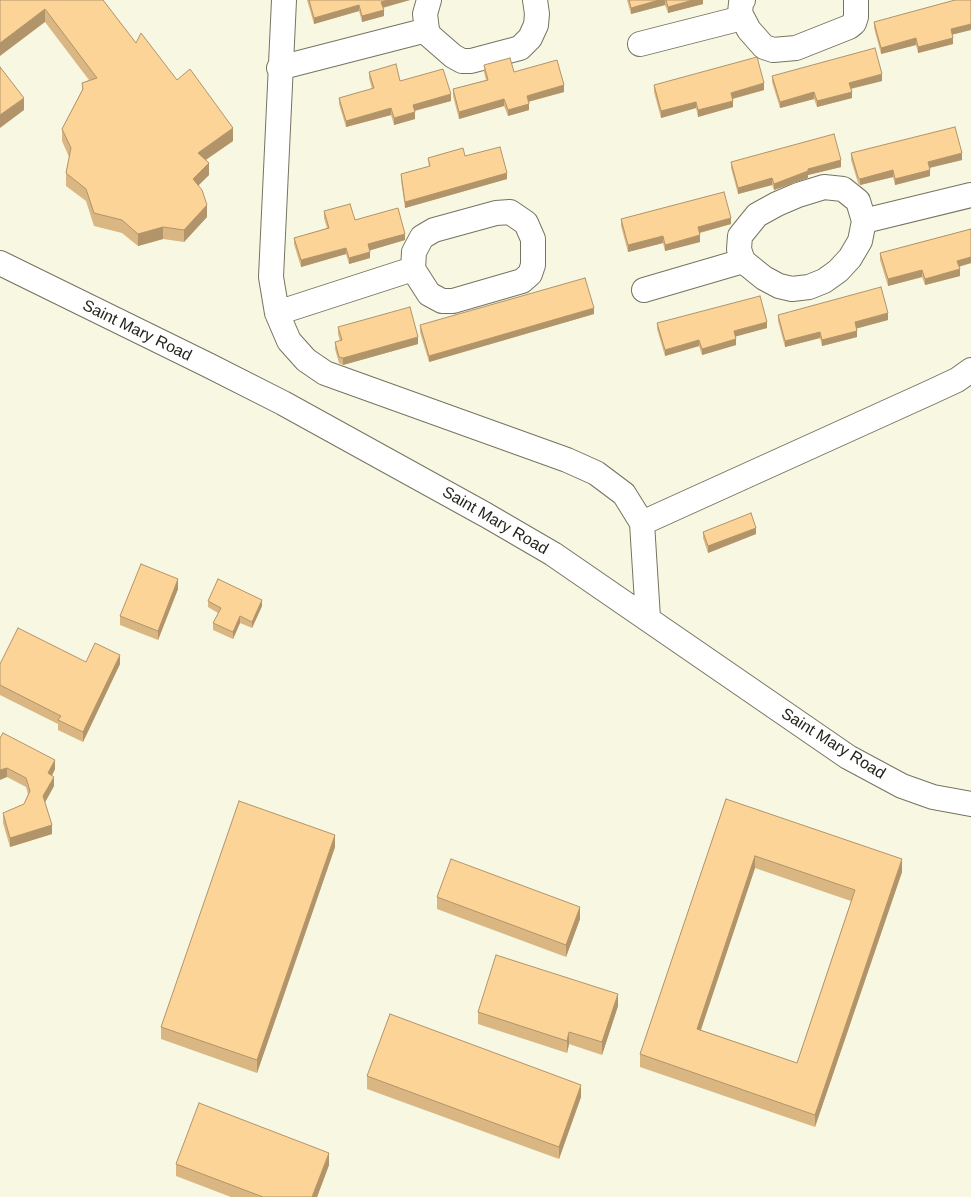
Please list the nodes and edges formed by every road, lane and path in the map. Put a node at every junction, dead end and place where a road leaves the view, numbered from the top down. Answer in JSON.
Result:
{"nodes":[{"id":1,"x":284,"y":0,"type":"edge"},
{"id":2,"x":429,"y":0,"type":"edge"},
{"id":3,"x":535,"y":0,"type":"edge"},
{"id":4,"x":856,"y":0,"type":"edge"},
{"id":5,"x":742,"y":9,"type":"edge"},
{"id":6,"x":427,"y":30,"type":"junction"},
{"id":7,"x":640,"y":44,"type":"dead end"},
{"id":8,"x":279,"y":68,"type":"junction"},
{"id":9,"x":971,"y":195,"type":"edge"},
{"id":10,"x":864,"y":221,"type":"junction"},
{"id":11,"x":743,"y":261,"type":"junction"},
{"id":12,"x":0,"y":263,"type":"edge"},
{"id":13,"x":413,"y":269,"type":"junction"},
{"id":14,"x":644,"y":290,"type":"dead end"},
{"id":15,"x":277,"y":313,"type":"junction"},
{"id":16,"x":971,"y":370,"type":"edge"},
{"id":17,"x":642,"y":524,"type":"junction"},
{"id":18,"x":648,"y":618,"type":"junction"},
{"id":19,"x":971,"y":804,"type":"edge"}],
"edges":[{"from":1,"to":8,"type":"street"},
{"from":2,"to":6,"type":"street"},
{"from":3,"to":6,"type":"street"},
{"from":4,"to":5,"type":"street"},
{"from":5,"to":7,"type":"street"},
{"from":6,"to":8,"type":"street"},
{"from":8,"to":15,"type":"street"},
{"from":9,"to":10,"type":"street"},
{"from":10,"to":11,"type":"street"},
{"from":10,"to":11,"type":"street"},
{"from":11,"to":14,"type":"street"},
{"from":12,"to":18,"type":"street","name":"Saint Mary Road"},
{"from":13,"to":13,"type":"street"},
{"from":13,"to":15,"type":"street"},
{"from":15,"to":17,"type":"street"},
{"from":16,"to":17,"type":"street"},
{"from":17,"to":18,"type":"street"},
{"from":18,"to":19,"type":"street","name":"Saint Mary Road"}]}
